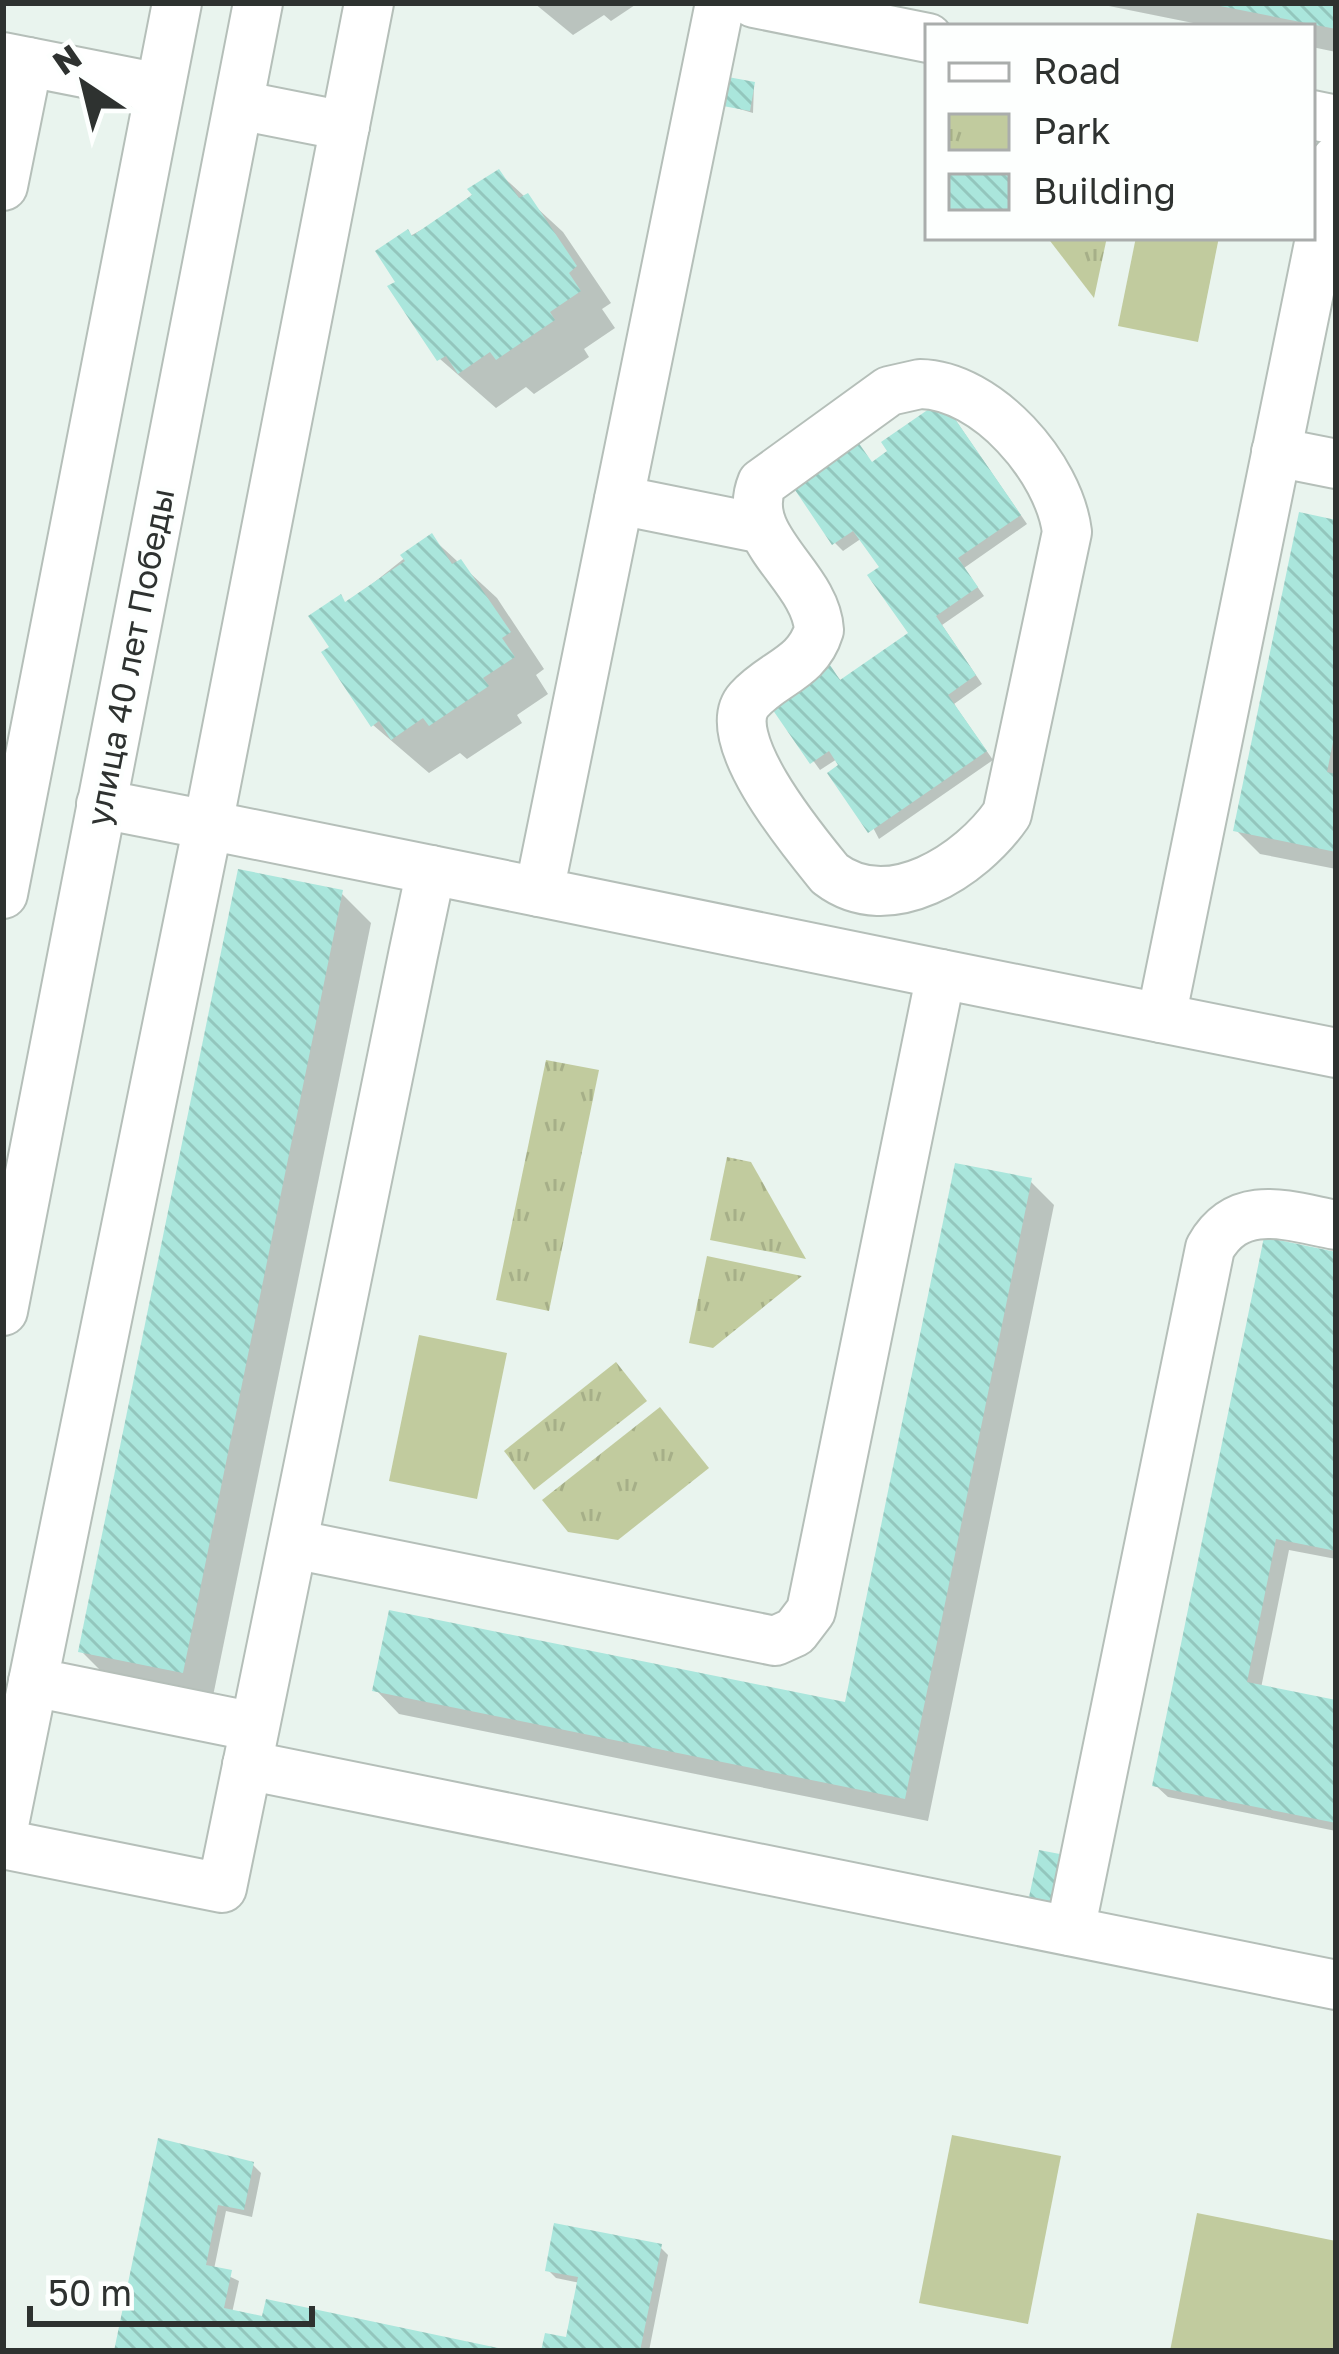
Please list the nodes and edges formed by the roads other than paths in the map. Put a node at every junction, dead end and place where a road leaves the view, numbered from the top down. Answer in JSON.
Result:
{"nodes":[{"id":1,"x":177,"y":3,"type":"edge"},
{"id":2,"x":258,"y":3,"type":"edge"},
{"id":3,"x":369,"y":3,"type":"edge"},
{"id":4,"x":720,"y":3,"type":"edge"},
{"id":5,"x":754,"y":3,"type":"edge"},
{"id":6,"x":925,"y":37,"type":"edge"},
{"id":7,"x":15,"y":60,"type":"edge"},
{"id":8,"x":160,"y":88,"type":"junction"},
{"id":9,"x":239,"y":105,"type":"junction"},
{"id":10,"x":345,"y":126,"type":"junction"},
{"id":11,"x":1336,"y":160,"type":"edge"},
{"id":12,"x":3,"y":186,"type":"edge"},
{"id":13,"x":1276,"y":452,"type":"junction"},
{"id":14,"x":1336,"y":464,"type":"edge"},
{"id":15,"x":619,"y":500,"type":"junction"},
{"id":16,"x":763,"y":529,"type":"junction"},
{"id":17,"x":101,"y":804,"type":"junction"},
{"id":18,"x":208,"y":825,"type":"junction"},
{"id":19,"x":431,"y":870,"type":"junction"},
{"id":20,"x":870,"y":889,"type":"junction"},
{"id":21,"x":539,"y":892,"type":"junction"},
{"id":22,"x":3,"y":894,"type":"edge"},
{"id":23,"x":856,"y":956,"type":"junction"},
{"id":24,"x":941,"y":974,"type":"junction"},
{"id":25,"x":1161,"y":1018,"type":"junction"},
{"id":26,"x":1336,"y":1053,"type":"edge"},
{"id":27,"x":1336,"y":1226,"type":"edge"},
{"id":28,"x":3,"y":1311,"type":"edge"},
{"id":29,"x":292,"y":1544,"type":"junction"},
{"id":30,"x":33,"y":1682,"type":"junction"},
{"id":31,"x":251,"y":1746,"type":"junction"},
{"id":32,"x":3,"y":1830,"type":"edge"},
{"id":33,"x":3,"y":1844,"type":"edge"},
{"id":34,"x":1070,"y":1931,"type":"junction"},
{"id":35,"x":1336,"y":1985,"type":"edge"}],
"edges":[{"from":1,"to":8,"type":"street"},
{"from":2,"to":9,"type":"street","name":"улица 40 лет Победы"},
{"from":3,"to":10,"type":"street"},
{"from":4,"to":15,"type":"street"},
{"from":5,"to":6,"type":"street"},
{"from":7,"to":8,"type":"street"},
{"from":7,"to":12,"type":"street"},
{"from":8,"to":22,"type":"street"},
{"from":9,"to":10,"type":"street"},
{"from":9,"to":17,"type":"street","name":"улица 40 лет Победы"},
{"from":10,"to":18,"type":"street"},
{"from":11,"to":13,"type":"street"},
{"from":13,"to":14,"type":"street"},
{"from":13,"to":25,"type":"street"},
{"from":15,"to":16,"type":"street"},
{"from":15,"to":21,"type":"street"},
{"from":16,"to":20,"type":"street"},
{"from":16,"to":20,"type":"street"},
{"from":17,"to":18,"type":"street"},
{"from":17,"to":28,"type":"street","name":"улица 40 лет Победы"},
{"from":18,"to":19,"type":"street"},
{"from":18,"to":30,"type":"street"},
{"from":19,"to":21,"type":"street"},
{"from":19,"to":29,"type":"street"},
{"from":20,"to":23,"type":"street"},
{"from":21,"to":23,"type":"street"},
{"from":23,"to":24,"type":"street"},
{"from":24,"to":25,"type":"street"},
{"from":24,"to":29,"type":"street"},
{"from":25,"to":26,"type":"street"},
{"from":27,"to":34,"type":"street"},
{"from":29,"to":31,"type":"street"},
{"from":30,"to":31,"type":"street"},
{"from":30,"to":32,"type":"street"},
{"from":31,"to":33,"type":"street"},
{"from":31,"to":34,"type":"street"},
{"from":34,"to":35,"type":"street"}]}
